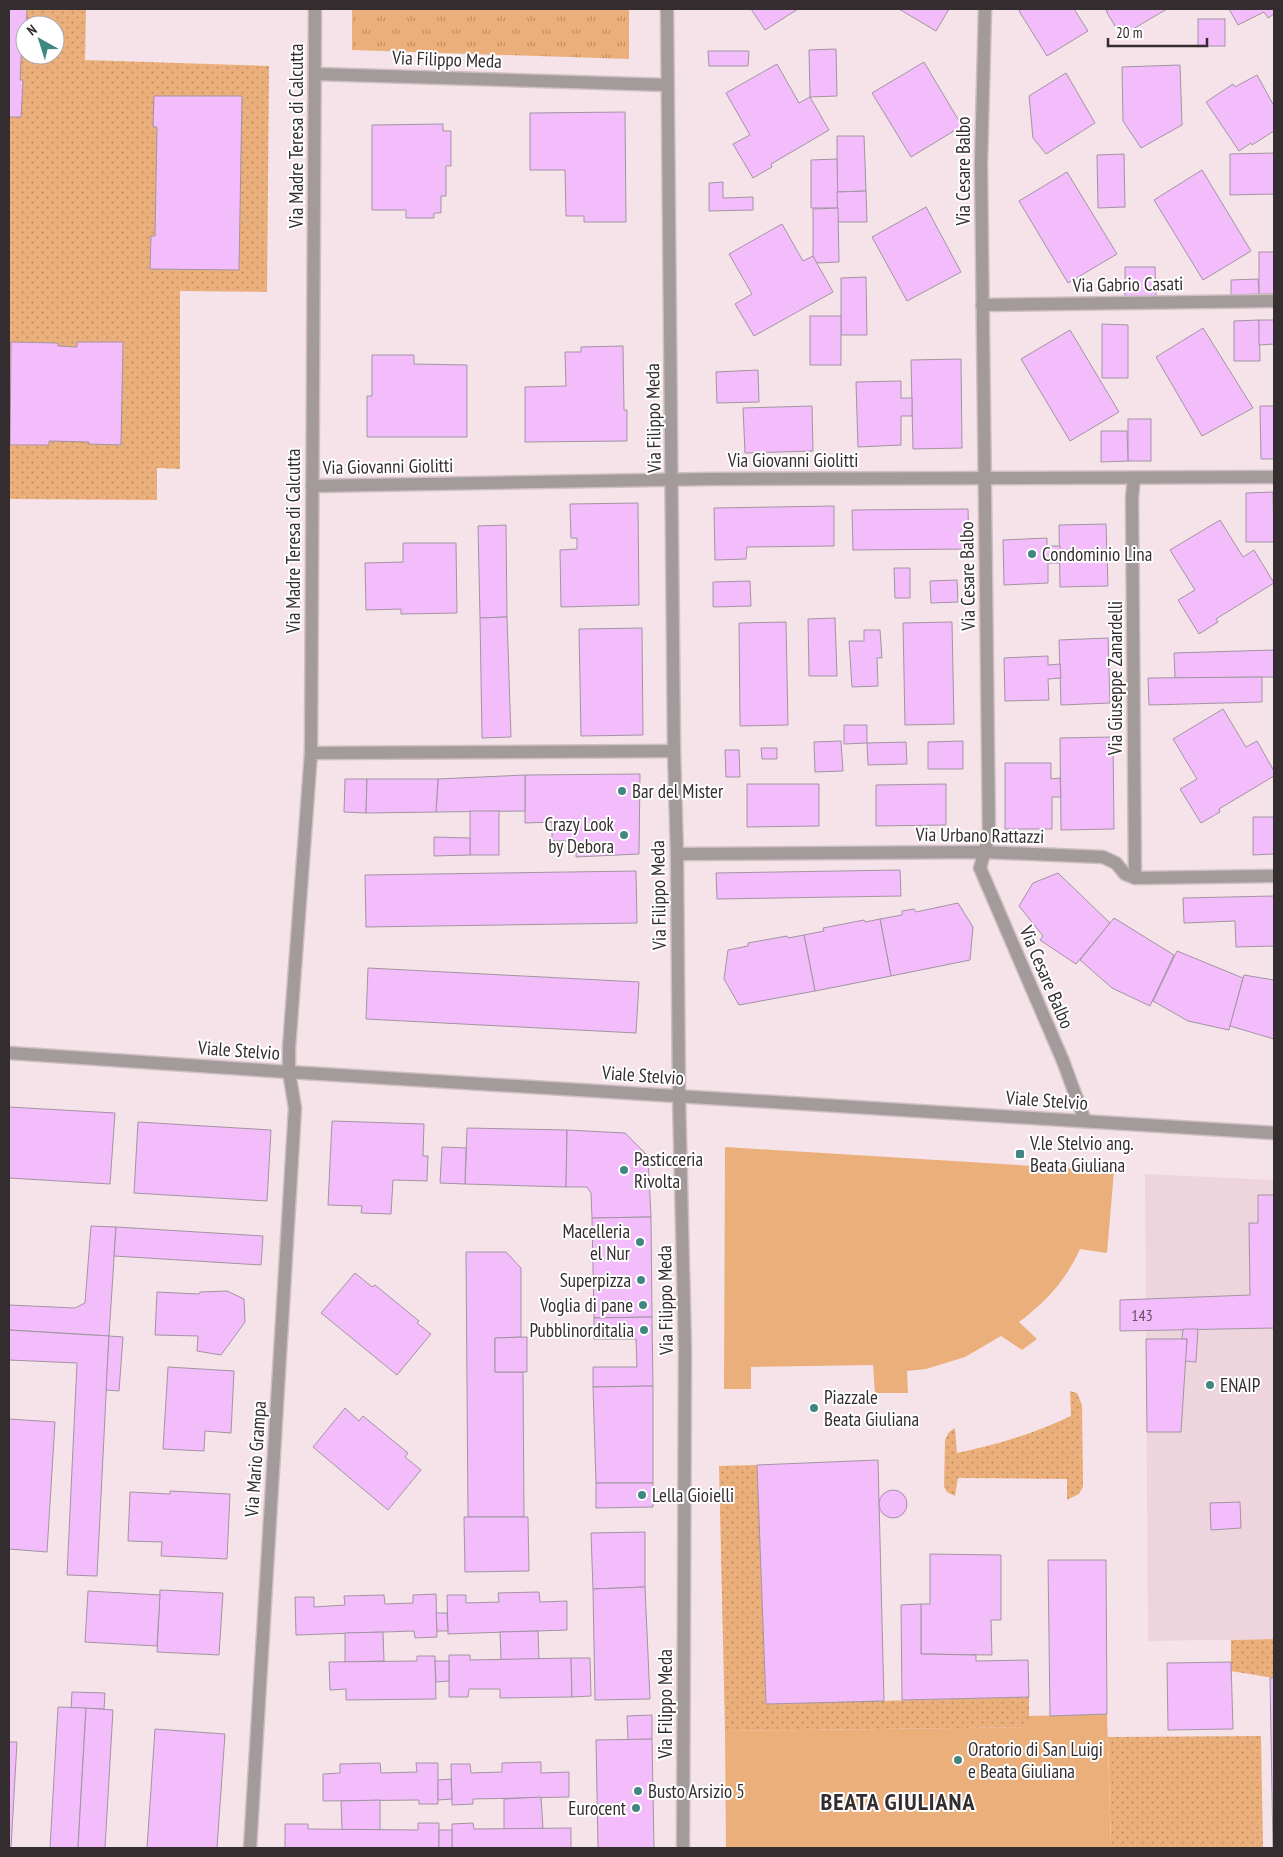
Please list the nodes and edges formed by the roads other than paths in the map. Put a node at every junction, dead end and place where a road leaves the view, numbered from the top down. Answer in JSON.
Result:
{"nodes":[{"id":1,"x":315,"y":9,"type":"edge"},
{"id":2,"x":667,"y":9,"type":"edge"},
{"id":3,"x":985,"y":9,"type":"edge"},
{"id":4,"x":316,"y":74,"type":"junction"},
{"id":5,"x":667,"y":84,"type":"junction"},
{"id":6,"x":1274,"y":301,"type":"edge"},
{"id":7,"x":982,"y":305,"type":"junction"},
{"id":8,"x":1274,"y":477,"type":"edge"},
{"id":9,"x":985,"y":478,"type":"junction"},
{"id":10,"x":1134,"y":478,"type":"junction"},
{"id":11,"x":672,"y":480,"type":"junction"},
{"id":12,"x":312,"y":486,"type":"junction"},
{"id":13,"x":674,"y":751,"type":"junction"},
{"id":14,"x":311,"y":753,"type":"junction"},
{"id":15,"x":984,"y":852,"type":"junction"},
{"id":16,"x":677,"y":854,"type":"junction"},
{"id":17,"x":1274,"y":876,"type":"edge"},
{"id":18,"x":1135,"y":878,"type":"junction"},
{"id":19,"x":9,"y":1053,"type":"edge"},
{"id":20,"x":289,"y":1072,"type":"junction"},
{"id":21,"x":679,"y":1096,"type":"junction"},
{"id":22,"x":1085,"y":1121,"type":"junction"},
{"id":23,"x":1274,"y":1133,"type":"edge"},
{"id":24,"x":250,"y":1848,"type":"edge"},
{"id":25,"x":683,"y":1848,"type":"edge"}],
"edges":[{"from":1,"to":4,"type":"street","name":"Via Madre Teresa di Calcutta"},
{"from":2,"to":5,"type":"street","name":"Via Filippo Meda"},
{"from":3,"to":7,"type":"street","name":"Via Cesare Balbo"},
{"from":4,"to":5,"type":"street","name":"Via Filippo Meda"},
{"from":4,"to":12,"type":"street","name":"Via Madre Teresa di Calcutta"},
{"from":5,"to":11,"type":"street","name":"Via Filippo Meda"},
{"from":6,"to":7,"type":"street","name":"Via Gabrio Casati"},
{"from":7,"to":9,"type":"street","name":"Via Cesare Balbo"},
{"from":8,"to":10,"type":"street","name":"Via Giovanni Giolitti"},
{"from":9,"to":10,"type":"street","name":"Via Giovanni Giolitti"},
{"from":9,"to":11,"type":"street","name":"Via Giovanni Giolitti"},
{"from":9,"to":15,"type":"street","name":"Via Cesare Balbo"},
{"from":10,"to":18,"type":"street","name":"Via Giuseppe Zanardelli"},
{"from":11,"to":12,"type":"street","name":"Via Giovanni Giolitti"},
{"from":11,"to":13,"type":"street","name":"Via Filippo Meda"},
{"from":12,"to":14,"type":"street","name":"Via Madre Teresa di Calcutta"},
{"from":13,"to":14,"type":"street"},
{"from":13,"to":16,"type":"street","name":"Via Filippo Meda"},
{"from":14,"to":20,"type":"street","name":"Via Madre Teresa di Calcutta"},
{"from":15,"to":16,"type":"street","name":"Via Urbano Rattazzi"},
{"from":15,"to":18,"type":"street","name":"Via Urbano Rattazzi"},
{"from":15,"to":22,"type":"street","name":"Via Cesare Balbo"},
{"from":16,"to":21,"type":"street","name":"Via Filippo Meda"},
{"from":17,"to":18,"type":"street"},
{"from":19,"to":20,"type":"street","name":"Viale Stelvio"},
{"from":20,"to":21,"type":"street","name":"Viale Stelvio"},
{"from":20,"to":24,"type":"street","name":"Via Mario Grampa"},
{"from":21,"to":22,"type":"street","name":"Viale Stelvio"},
{"from":21,"to":25,"type":"street","name":"Via Filippo Meda"},
{"from":22,"to":23,"type":"street","name":"Viale Stelvio"}]}
